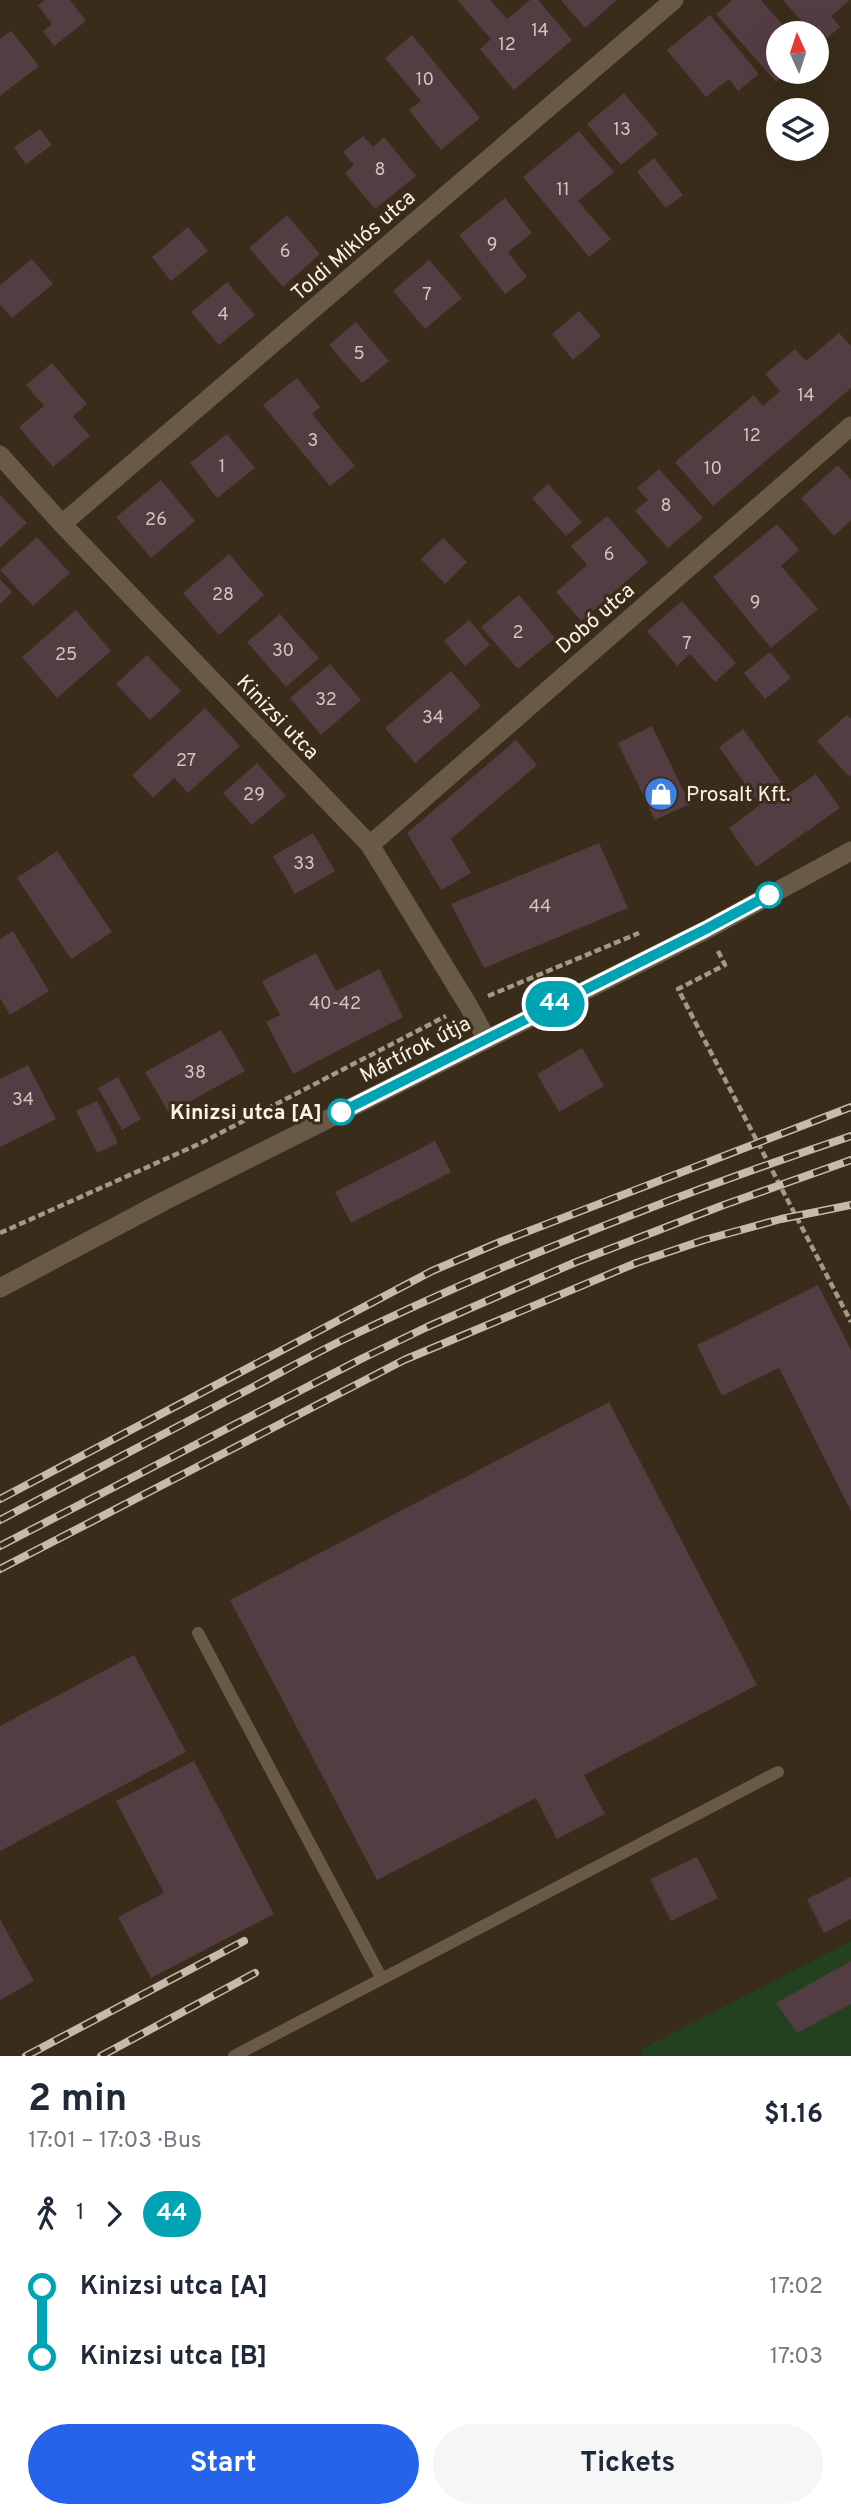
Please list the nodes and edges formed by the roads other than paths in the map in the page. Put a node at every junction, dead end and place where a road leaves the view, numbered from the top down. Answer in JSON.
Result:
{"nodes":[{"id":1,"x":674,"y":0,"type":"edge"},
{"id":2,"x":851,"y":426,"type":"edge"},
{"id":3,"x":0,"y":456,"type":"edge"},
{"id":4,"x":62,"y":524,"type":"junction"},
{"id":5,"x":370,"y":845,"type":"junction"},
{"id":6,"x":851,"y":851,"type":"edge"},
{"id":7,"x":486,"y":1038,"type":"junction"},
{"id":8,"x":0,"y":1288,"type":"edge"},
{"id":9,"x":198,"y":1633,"type":"dead end"},
{"id":10,"x":778,"y":1772,"type":"dead end"},
{"id":11,"x":382,"y":1979,"type":"junction"},
{"id":12,"x":234,"y":2056,"type":"edge"}],
"edges":[{"from":1,"to":4,"type":"street","name":"Toldi Miklós utca"},
{"from":2,"to":5,"type":"street","name":"Dobó utca"},
{"from":3,"to":4,"type":"street","name":"Kinizsi utca"},
{"from":4,"to":5,"type":"street","name":"Kinizsi utca"},
{"from":5,"to":7,"type":"street","name":"Kinizsi utca"},
{"from":6,"to":7,"type":"street","name":"Mártírok útja"},
{"from":7,"to":8,"type":"street","name":"Mártírok útja"},
{"from":9,"to":11,"type":"lane"},
{"from":10,"to":11,"type":"lane"},
{"from":11,"to":12,"type":"lane"}]}
